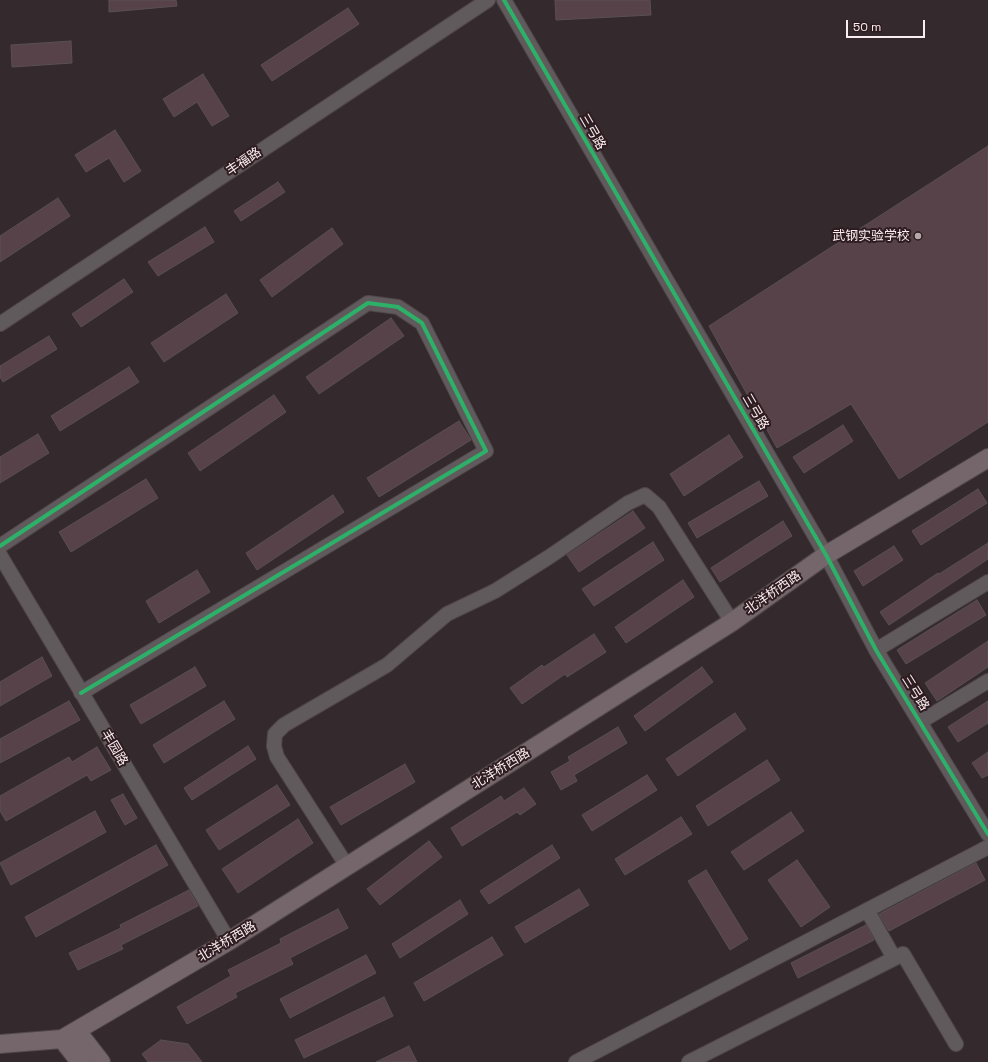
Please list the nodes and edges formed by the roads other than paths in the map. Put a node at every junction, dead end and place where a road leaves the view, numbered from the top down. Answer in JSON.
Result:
{"nodes":[{"id":1,"x":488,"y":0,"type":"edge"},
{"id":2,"x":504,"y":0,"type":"edge"},
{"id":3,"x":0,"y":324,"type":"edge"},
{"id":4,"x":988,"y":458,"type":"edge"},
{"id":5,"x":0,"y":546,"type":"edge"},
{"id":6,"x":0,"y":555,"type":"edge"},
{"id":7,"x":826,"y":555,"type":"junction"},
{"id":8,"x":988,"y":582,"type":"edge"},
{"id":9,"x":732,"y":622,"type":"junction"},
{"id":10,"x":876,"y":650,"type":"junction"},
{"id":11,"x":988,"y":681,"type":"edge"},
{"id":12,"x":82,"y":693,"type":"junction"},
{"id":13,"x":920,"y":722,"type":"junction"},
{"id":14,"x":988,"y":834,"type":"edge"},
{"id":15,"x":988,"y":847,"type":"edge"},
{"id":16,"x":347,"y":866,"type":"junction"},
{"id":17,"x":867,"y":910,"type":"junction"},
{"id":18,"x":229,"y":941,"type":"junction"},
{"id":19,"x":894,"y":958,"type":"junction"},
{"id":20,"x":77,"y":1030,"type":"junction"},
{"id":21,"x":62,"y":1039,"type":"junction"},
{"id":22,"x":0,"y":1044,"type":"edge"},
{"id":23,"x":956,"y":1044,"type":"dead end"},
{"id":24,"x":80,"y":1062,"type":"edge"},
{"id":25,"x":101,"y":1062,"type":"edge"},
{"id":26,"x":576,"y":1062,"type":"edge"},
{"id":27,"x":689,"y":1062,"type":"edge"}],
"edges":[{"from":1,"to":3,"type":"street","name":"丰福路"},
{"from":2,"to":7,"type":"street","name":"三弓路"},
{"from":4,"to":7,"type":"main road","name":"北洋桥西路"},
{"from":5,"to":12,"type":"street"},
{"from":6,"to":12,"type":"street","name":"丰园路"},
{"from":7,"to":9,"type":"main road","name":"北洋桥西路"},
{"from":7,"to":10,"type":"street","name":"三弓路"},
{"from":8,"to":10,"type":"street"},
{"from":9,"to":16,"type":"main road","name":"北洋桥西路"},
{"from":9,"to":16,"type":"street"},
{"from":10,"to":13,"type":"street","name":"三弓路"},
{"from":11,"to":13,"type":"street"},
{"from":12,"to":18,"type":"street","name":"丰园路"},
{"from":13,"to":14,"type":"street","name":"三弓路"},
{"from":15,"to":17,"type":"street"},
{"from":16,"to":18,"type":"main road","name":"北洋桥西路"},
{"from":17,"to":19,"type":"street"},
{"from":17,"to":26,"type":"street"},
{"from":18,"to":20,"type":"main road","name":"北洋桥西路"},
{"from":19,"to":23,"type":"street"},
{"from":19,"to":27,"type":"street"},
{"from":20,"to":21,"type":"main road","name":"北洋桥西路"},
{"from":20,"to":25,"type":"main road"},
{"from":21,"to":22,"type":"main road","name":"北洋桥西路"},
{"from":21,"to":24,"type":"main road"}]}
